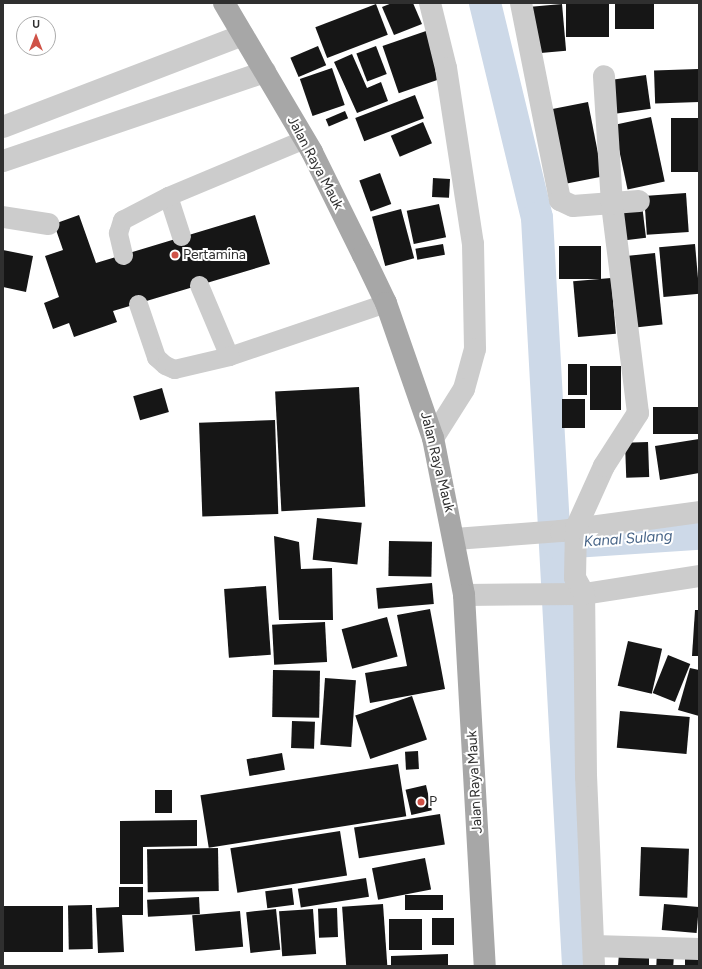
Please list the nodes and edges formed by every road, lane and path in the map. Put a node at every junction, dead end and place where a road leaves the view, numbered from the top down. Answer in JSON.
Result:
{"nodes":[{"id":1,"x":224,"y":3,"type":"edge"},
{"id":2,"x":430,"y":3,"type":"edge"},
{"id":3,"x":521,"y":3,"type":"edge"},
{"id":4,"x":243,"y":35,"type":"junction"},
{"id":5,"x":265,"y":72,"type":"junction"},
{"id":6,"x":604,"y":76,"type":"dead end"},
{"id":7,"x":3,"y":127,"type":"edge"},
{"id":8,"x":304,"y":139,"type":"junction"},
{"id":9,"x":3,"y":161,"type":"edge"},
{"id":10,"x":168,"y":196,"type":"junction"},
{"id":11,"x":639,"y":201,"type":"dead end"},
{"id":12,"x":612,"y":204,"type":"junction"},
{"id":13,"x":3,"y":217,"type":"edge"},
{"id":14,"x":48,"y":224,"type":"dead end"},
{"id":15,"x":181,"y":236,"type":"dead end"},
{"id":16,"x":123,"y":255,"type":"dead end"},
{"id":17,"x":199,"y":285,"type":"dead end"},
{"id":18,"x":386,"y":303,"type":"junction"},
{"id":19,"x":138,"y":304,"type":"dead end"},
{"id":20,"x":229,"y":356,"type":"junction"},
{"id":21,"x":433,"y":438,"type":"junction"},
{"id":22,"x":699,"y":512,"type":"edge"},
{"id":23,"x":571,"y":531,"type":"junction"},
{"id":24,"x":455,"y":539,"type":"junction"},
{"id":25,"x":699,"y":576,"type":"edge"},
{"id":26,"x":577,"y":589,"type":"junction"},
{"id":27,"x":464,"y":595,"type":"junction"},
{"id":28,"x":699,"y":949,"type":"edge"},
{"id":29,"x":594,"y":956,"type":"edge"},
{"id":30,"x":485,"y":966,"type":"edge"}],
"edges":[{"from":1,"to":4,"type":"main road","name":"Jalan Raya Mauk"},
{"from":2,"to":21,"type":"street"},
{"from":3,"to":12,"type":"street"},
{"from":4,"to":5,"type":"main road","name":"Jalan Raya Mauk"},
{"from":4,"to":7,"type":"street"},
{"from":5,"to":8,"type":"main road","name":"Jalan Raya Mauk"},
{"from":5,"to":9,"type":"street"},
{"from":6,"to":12,"type":"street"},
{"from":8,"to":10,"type":"lane"},
{"from":8,"to":18,"type":"main road","name":"Jalan Raya Mauk"},
{"from":10,"to":15,"type":"lane"},
{"from":10,"to":16,"type":"lane"},
{"from":11,"to":12,"type":"street"},
{"from":12,"to":23,"type":"street"},
{"from":13,"to":14,"type":"street"},
{"from":17,"to":20,"type":"lane"},
{"from":18,"to":20,"type":"lane"},
{"from":18,"to":21,"type":"main road","name":"Jalan Raya Mauk"},
{"from":19,"to":20,"type":"lane"},
{"from":21,"to":24,"type":"main road","name":"Jalan Raya Mauk"},
{"from":22,"to":23,"type":"street"},
{"from":23,"to":24,"type":"street"},
{"from":23,"to":26,"type":"street"},
{"from":24,"to":27,"type":"main road","name":"Jalan Raya Mauk"},
{"from":25,"to":26,"type":"street"},
{"from":26,"to":27,"type":"street"},
{"from":26,"to":29,"type":"street"},
{"from":27,"to":30,"type":"main road","name":"Jalan Raya Mauk"},
{"from":28,"to":29,"type":"street"}]}
